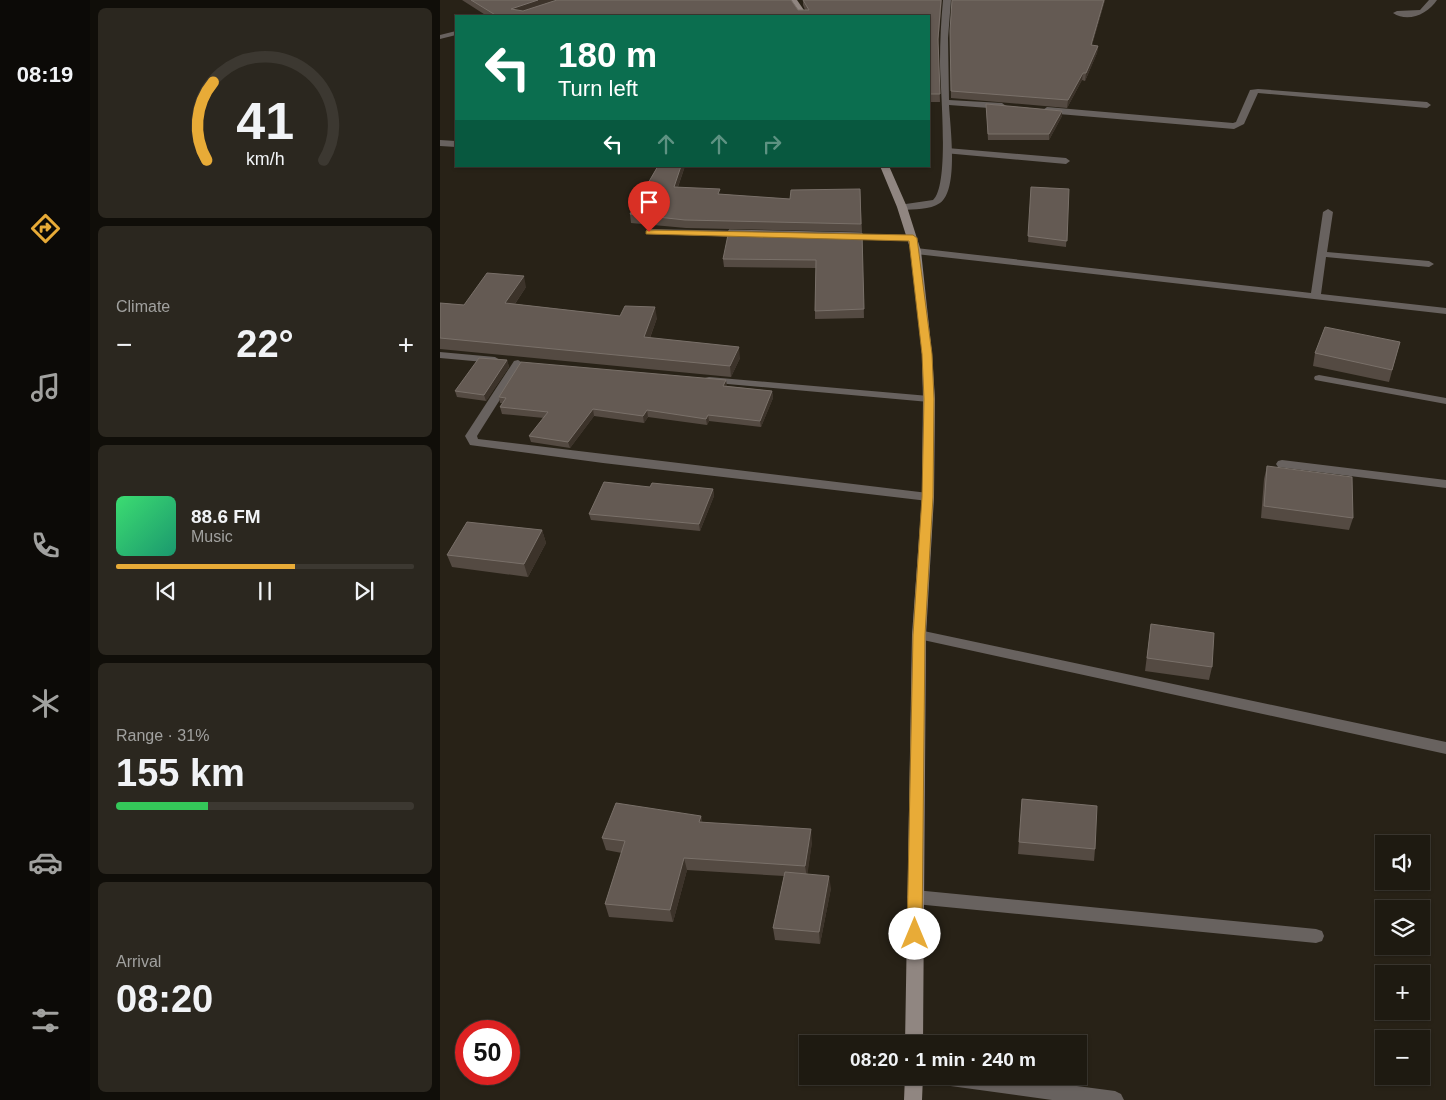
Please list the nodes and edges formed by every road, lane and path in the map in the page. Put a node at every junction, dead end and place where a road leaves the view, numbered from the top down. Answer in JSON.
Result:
{"nodes":[{"id":1,"x":947,"y":0,"type":"edge"},
{"id":2,"x":1433,"y":0,"type":"edge"},
{"id":3,"x":794,"y":2,"type":"edge"},
{"id":4,"x":804,"y":2,"type":"edge"},
{"id":5,"x":1397,"y":13,"type":"dead end"},
{"id":6,"x":803,"y":15,"type":"edge"},
{"id":7,"x":455,"y":33,"type":"edge"},
{"id":8,"x":440,"y":37,"type":"edge"},
{"id":9,"x":945,"y":102,"type":"junction"},
{"id":10,"x":1427,"y":105,"type":"dead end"},
{"id":11,"x":1015,"y":108,"type":"edge"},
{"id":12,"x":1034,"y":109,"type":"edge"},
{"id":13,"x":440,"y":143,"type":"edge"},
{"id":14,"x":455,"y":144,"type":"edge"},
{"id":15,"x":947,"y":150,"type":"junction"},
{"id":16,"x":1066,"y":161,"type":"dead end"},
{"id":17,"x":884,"y":167,"type":"edge"},
{"id":18,"x":902,"y":207,"type":"junction"},
{"id":19,"x":1328,"y":212,"type":"dead end"},
{"id":20,"x":649,"y":232,"type":"dead end"},
{"id":21,"x":756,"y":235,"type":"edge"},
{"id":22,"x":835,"y":236,"type":"edge"},
{"id":23,"x":913,"y":238,"type":"junction"},
{"id":24,"x":916,"y":252,"type":"junction"},
{"id":25,"x":1322,"y":254,"type":"junction"},
{"id":26,"x":1429,"y":264,"type":"dead end"},
{"id":27,"x":1316,"y":296,"type":"junction"},
{"id":28,"x":1446,"y":311,"type":"edge"},
{"id":29,"x":440,"y":355,"type":"edge"},
{"id":30,"x":1318,"y":378,"type":"dead end"},
{"id":31,"x":696,"y":379,"type":"edge"},
{"id":32,"x":929,"y":399,"type":"junction"},
{"id":33,"x":1446,"y":401,"type":"edge"},
{"id":34,"x":1282,"y":464,"type":"dead end"},
{"id":35,"x":1446,"y":484,"type":"edge"},
{"id":36,"x":928,"y":497,"type":"junction"},
{"id":37,"x":919,"y":635,"type":"junction"},
{"id":38,"x":1446,"y":748,"type":"edge"},
{"id":39,"x":915,"y":897,"type":"junction"},
{"id":40,"x":1316,"y":936,"type":"dead end"},
{"id":41,"x":914,"y":1035,"type":"edge"},
{"id":42,"x":914,"y":1085,"type":"edge"},
{"id":43,"x":1003,"y":1085,"type":"edge"},
{"id":44,"x":913,"y":1100,"type":"edge"},
{"id":45,"x":1115,"y":1100,"type":"edge"}],
"edges":[{"from":1,"to":9,"type":"street"},
{"from":2,"to":5,"type":"street"},
{"from":3,"to":4,"type":"street"},
{"from":3,"to":6,"type":"main road"},
{"from":7,"to":8,"type":"street"},
{"from":9,"to":11,"type":"street"},
{"from":9,"to":15,"type":"street"},
{"from":10,"to":12,"type":"street"},
{"from":13,"to":14,"type":"street"},
{"from":15,"to":16,"type":"street"},
{"from":15,"to":18,"type":"street"},
{"from":17,"to":18,"type":"main road"},
{"from":18,"to":23,"type":"main road"},
{"from":19,"to":25,"type":"street"},
{"from":20,"to":21,"type":"street"},
{"from":22,"to":23,"type":"street"},
{"from":23,"to":24,"type":"main road"},
{"from":24,"to":27,"type":"street"},
{"from":24,"to":32,"type":"main road"},
{"from":25,"to":26,"type":"street"},
{"from":25,"to":27,"type":"street"},
{"from":27,"to":28,"type":"street"},
{"from":29,"to":36,"type":"street"},
{"from":30,"to":33,"type":"street"},
{"from":31,"to":32,"type":"street"},
{"from":32,"to":36,"type":"main road"},
{"from":34,"to":35,"type":"street"},
{"from":36,"to":37,"type":"main road"},
{"from":37,"to":38,"type":"street"},
{"from":37,"to":39,"type":"main road"},
{"from":39,"to":40,"type":"street"},
{"from":39,"to":41,"type":"main road"},
{"from":42,"to":44,"type":"main road"},
{"from":43,"to":45,"type":"street"}]}
